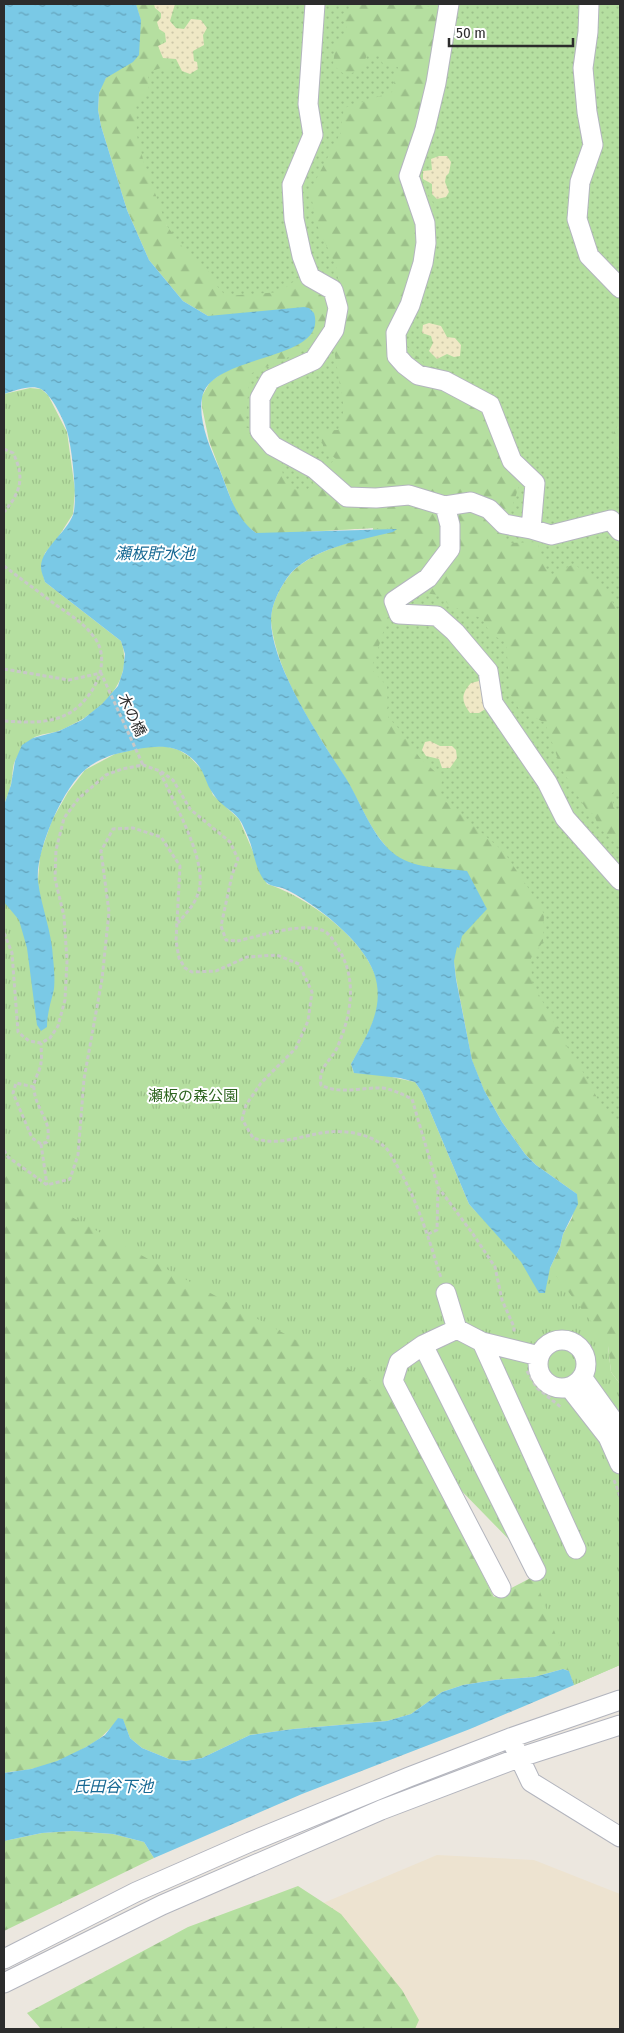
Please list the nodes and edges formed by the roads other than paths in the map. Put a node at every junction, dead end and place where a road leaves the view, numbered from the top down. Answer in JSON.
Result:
{"nodes":[{"id":1,"x":315,"y":4,"type":"edge"},
{"id":2,"x":449,"y":4,"type":"edge"},
{"id":3,"x":589,"y":4,"type":"edge"},
{"id":4,"x":620,"y":288,"type":"edge"},
{"id":5,"x":445,"y":506,"type":"junction"},
{"id":6,"x":531,"y":528,"type":"junction"},
{"id":7,"x":620,"y":531,"type":"edge"},
{"id":8,"x":620,"y":880,"type":"edge"},
{"id":9,"x":446,"y":1293,"type":"road end"},
{"id":10,"x":457,"y":1329,"type":"junction"},
{"id":11,"x":482,"y":1342,"type":"junction"},
{"id":12,"x":423,"y":1345,"type":"junction"},
{"id":13,"x":539,"y":1356,"type":"junction"},
{"id":14,"x":576,"y":1382,"type":"junction"},
{"id":15,"x":620,"y":1430,"type":"edge"},
{"id":16,"x":616,"y":1468,"type":"edge"},
{"id":17,"x":576,"y":1549,"type":"dead end"},
{"id":18,"x":536,"y":1571,"type":"dead end"},
{"id":19,"x":501,"y":1588,"type":"dead end"},
{"id":20,"x":620,"y":1700,"type":"edge"},
{"id":21,"x":620,"y":1725,"type":"edge"},
{"id":22,"x":510,"y":1738,"type":"junction"},
{"id":23,"x":518,"y":1758,"type":"junction"},
{"id":24,"x":620,"y":1837,"type":"edge"},
{"id":25,"x":4,"y":1959,"type":"edge"},
{"id":26,"x":4,"y":1983,"type":"edge"}],
"edges":[{"from":1,"to":5,"type":"street"},
{"from":2,"to":6,"type":"street"},
{"from":3,"to":4,"type":"street"},
{"from":5,"to":6,"type":"street"},
{"from":5,"to":8,"type":"street"},
{"from":6,"to":7,"type":"street"},
{"from":9,"to":10,"type":"street"},
{"from":10,"to":11,"type":"street"},
{"from":10,"to":12,"type":"street"},
{"from":11,"to":13,"type":"street"},
{"from":11,"to":17,"type":"street"},
{"from":12,"to":18,"type":"street"},
{"from":12,"to":19,"type":"street"},
{"from":13,"to":14,"type":"street"},
{"from":13,"to":14,"type":"street"},
{"from":14,"to":15,"type":"street"},
{"from":14,"to":16,"type":"street"},
{"from":20,"to":22,"type":"street"},
{"from":21,"to":23,"type":"street"},
{"from":22,"to":23,"type":"street"},
{"from":22,"to":25,"type":"street"},
{"from":23,"to":24,"type":"street"},
{"from":23,"to":26,"type":"street"}]}
